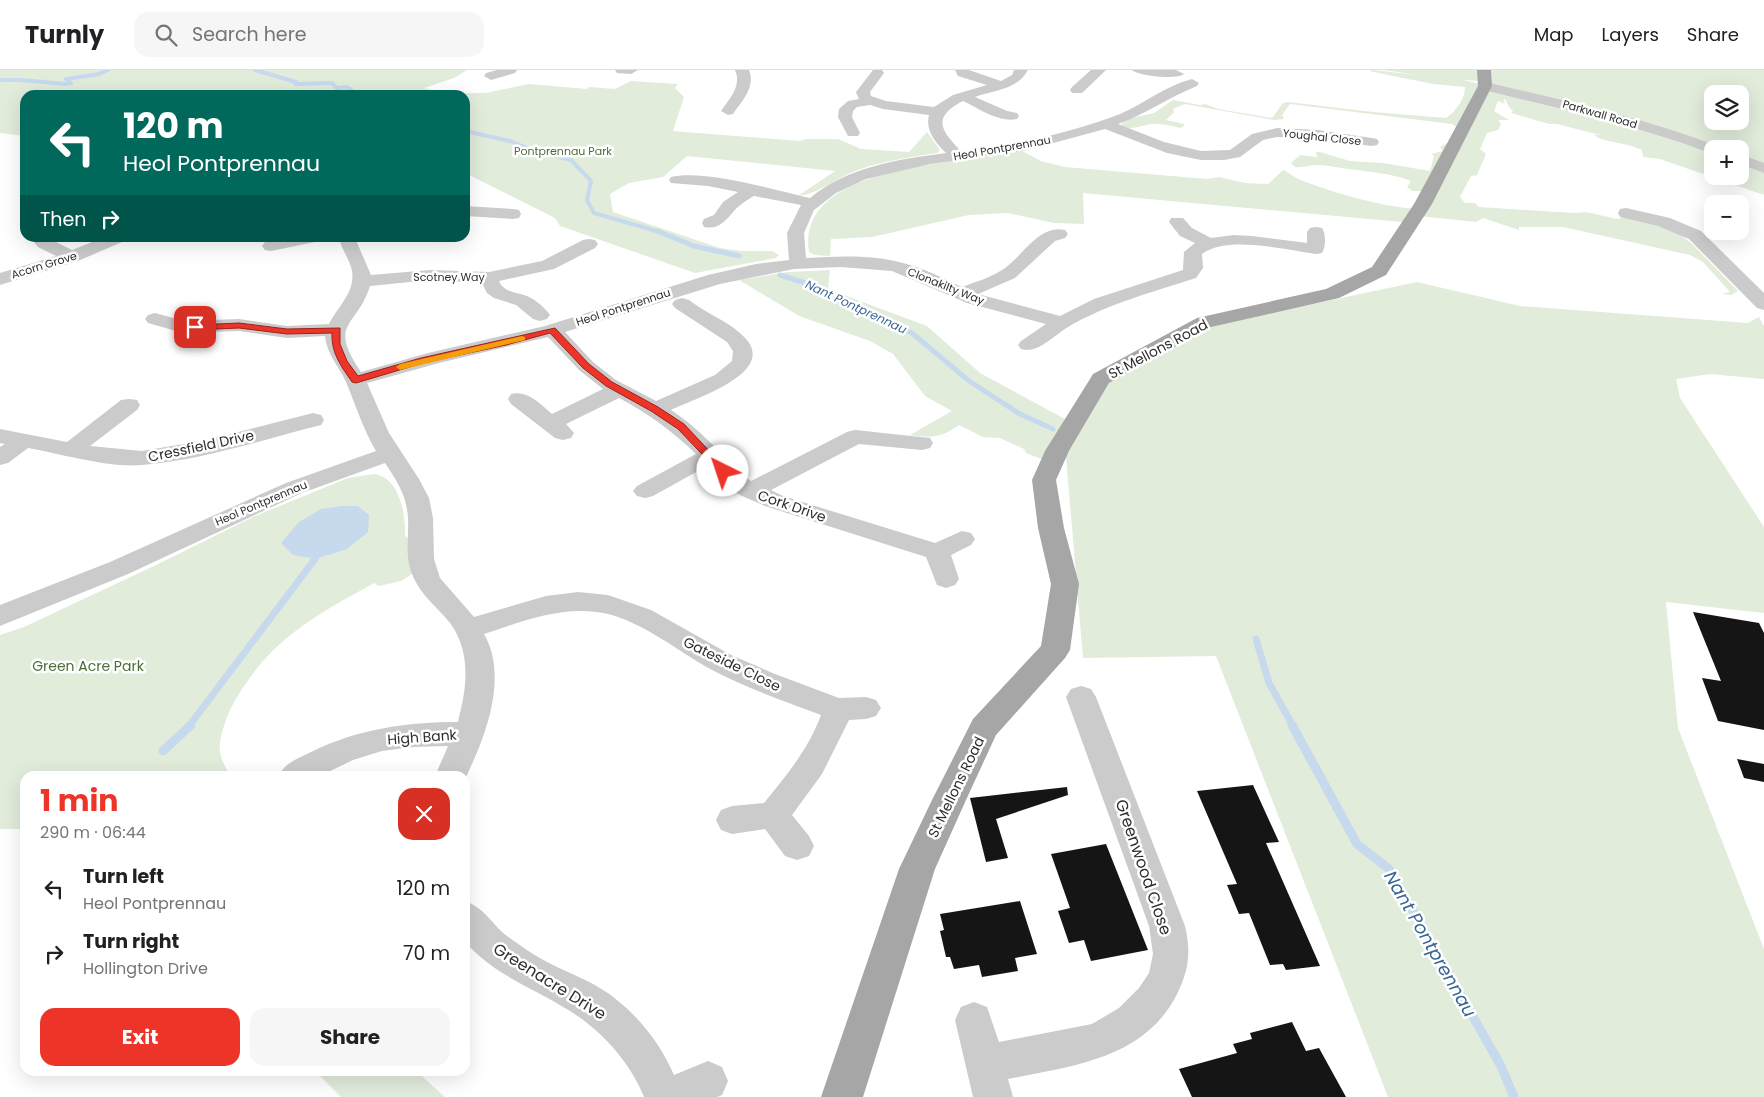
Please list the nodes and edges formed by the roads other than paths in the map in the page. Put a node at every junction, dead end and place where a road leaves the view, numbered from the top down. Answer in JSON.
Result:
{"nodes":[{"id":1,"x":510,"y":70,"type":"edge"},
{"id":2,"x":622,"y":70,"type":"edge"},
{"id":3,"x":630,"y":70,"type":"edge"},
{"id":4,"x":742,"y":70,"type":"edge"},
{"id":5,"x":962,"y":70,"type":"edge"},
{"id":6,"x":1021,"y":70,"type":"edge"},
{"id":7,"x":1099,"y":70,"type":"edge"},
{"id":8,"x":1139,"y":70,"type":"edge"},
{"id":9,"x":878,"y":74,"type":"dead end"},
{"id":10,"x":491,"y":76,"type":"dead end"},
{"id":11,"x":1184,"y":77,"type":"edge"},
{"id":12,"x":1484,"y":78,"type":"edge"},
{"id":13,"x":1002,"y":85,"type":"junction"},
{"id":14,"x":1076,"y":90,"type":"dead end"},
{"id":15,"x":963,"y":96,"type":"junction"},
{"id":16,"x":869,"y":101,"type":"junction"},
{"id":17,"x":728,"y":111,"type":"dead end"},
{"id":18,"x":937,"y":112,"type":"junction"},
{"id":19,"x":1012,"y":116,"type":"dead end"},
{"id":20,"x":1105,"y":124,"type":"junction"},
{"id":21,"x":853,"y":133,"type":"dead end"},
{"id":22,"x":1372,"y":142,"type":"dead end"},
{"id":23,"x":1704,"y":146,"type":"edge"},
{"id":24,"x":957,"y":156,"type":"junction"},
{"id":25,"x":1749,"y":162,"type":"edge"},
{"id":26,"x":1764,"y":168,"type":"edge"},
{"id":27,"x":676,"y":180,"type":"dead end"},
{"id":28,"x":751,"y":190,"type":"junction"},
{"id":29,"x":812,"y":203,"type":"junction"},
{"id":30,"x":470,"y":211,"type":"edge"},
{"id":31,"x":1626,"y":213,"type":"dead end"},
{"id":32,"x":513,"y":214,"type":"dead end"},
{"id":33,"x":1177,"y":222,"type":"dead end"},
{"id":34,"x":710,"y":223,"type":"dead end"},
{"id":35,"x":1058,"y":234,"type":"dead end"},
{"id":36,"x":43,"y":242,"type":"edge"},
{"id":37,"x":107,"y":242,"type":"edge"},
{"id":38,"x":290,"y":242,"type":"edge"},
{"id":39,"x":349,"y":242,"type":"edge"},
{"id":40,"x":1208,"y":243,"type":"junction"},
{"id":41,"x":589,"y":244,"type":"dead end"},
{"id":42,"x":271,"y":246,"type":"dead end"},
{"id":43,"x":1317,"y":249,"type":"dead end"},
{"id":44,"x":72,"y":257,"type":"junction"},
{"id":45,"x":1000,"y":257,"type":"dead end"},
{"id":46,"x":1024,"y":262,"type":"junction"},
{"id":47,"x":798,"y":264,"type":"junction"},
{"id":48,"x":489,"y":278,"type":"junction"},
{"id":49,"x":0,"y":279,"type":"edge"},
{"id":50,"x":362,"y":281,"type":"junction"},
{"id":51,"x":963,"y":294,"type":"junction"},
{"id":52,"x":703,"y":297,"type":"dead end"},
{"id":53,"x":682,"y":304,"type":"junction"},
{"id":54,"x":1764,"y":304,"type":"edge"},
{"id":55,"x":659,"y":313,"type":"dead end"},
{"id":56,"x":155,"y":319,"type":"dead end"},
{"id":57,"x":546,"y":323,"type":"junction"},
{"id":58,"x":1061,"y":323,"type":"junction"},
{"id":59,"x":337,"y":330,"type":"junction"},
{"id":60,"x":1028,"y":345,"type":"dead end"},
{"id":61,"x":356,"y":380,"type":"junction"},
{"id":62,"x":619,"y":390,"type":"junction"},
{"id":63,"x":518,"y":399,"type":"dead end"},
{"id":64,"x":129,"y":406,"type":"dead end"},
{"id":65,"x":654,"y":409,"type":"junction"},
{"id":66,"x":313,"y":420,"type":"dead end"},
{"id":67,"x":0,"y":436,"type":"edge"},
{"id":68,"x":25,"y":440,"type":"junction"},
{"id":69,"x":922,"y":443,"type":"dead end"},
{"id":70,"x":72,"y":449,"type":"junction"},
{"id":71,"x":389,"y":454,"type":"junction"},
{"id":72,"x":710,"y":455,"type":"junction"},
{"id":73,"x":0,"y":458,"type":"edge"},
{"id":74,"x":645,"y":491,"type":"dead end"},
{"id":75,"x":750,"y":491,"type":"junction"},
{"id":76,"x":962,"y":539,"type":"dead end"},
{"id":77,"x":937,"y":552,"type":"junction"},
{"id":78,"x":946,"y":578,"type":"dead end"},
{"id":79,"x":0,"y":616,"type":"edge"},
{"id":80,"x":468,"y":629,"type":"junction"},
{"id":81,"x":1081,"y":697,"type":"dead end"},
{"id":82,"x":469,"y":734,"type":"junction"},
{"id":83,"x":302,"y":771,"type":"edge"},
{"id":84,"x":453,"y":771,"type":"edge"},
{"id":85,"x":773,"y":815,"type":"junction"},
{"id":86,"x":732,"y":820,"type":"dead end"},
{"id":87,"x":797,"y":846,"type":"dead end"},
{"id":88,"x":470,"y":922,"type":"edge"},
{"id":89,"x":974,"y":1020,"type":"dead end"},
{"id":90,"x":989,"y":1080,"type":"edge"},
{"id":91,"x":708,"y":1081,"type":"dead end"},
{"id":92,"x":664,"y":1097,"type":"edge"},
{"id":93,"x":669,"y":1097,"type":"edge"},
{"id":94,"x":842,"y":1097,"type":"edge"}],
"edges":[{"from":1,"to":10,"type":"street"},
{"from":2,"to":3,"type":"street"},
{"from":4,"to":17,"type":"street"},
{"from":5,"to":13,"type":"street"},
{"from":6,"to":13,"type":"street"},
{"from":7,"to":14,"type":"street"},
{"from":8,"to":11,"type":"street"},
{"from":9,"to":16,"type":"street"},
{"from":11,"to":20,"type":"street","name":"Heol Pontprennau"},
{"from":12,"to":23,"type":"street","name":"Parkwall Road"},
{"from":12,"to":94,"type":"main road","name":"St Mellons Road"},
{"from":13,"to":15,"type":"street"},
{"from":15,"to":18,"type":"street"},
{"from":15,"to":19,"type":"street"},
{"from":16,"to":18,"type":"street"},
{"from":16,"to":21,"type":"street"},
{"from":18,"to":24,"type":"street"},
{"from":20,"to":22,"type":"street","name":"Youghal Close"},
{"from":20,"to":24,"type":"street","name":"Heol Pontprennau"},
{"from":24,"to":29,"type":"street","name":"Heol Pontprennau"},
{"from":25,"to":26,"type":"street"},
{"from":27,"to":28,"type":"street"},
{"from":28,"to":29,"type":"street"},
{"from":28,"to":34,"type":"street"},
{"from":29,"to":47,"type":"street","name":"Heol Pontprennau"},
{"from":30,"to":32,"type":"street"},
{"from":31,"to":54,"type":"street"},
{"from":33,"to":40,"type":"street"},
{"from":35,"to":46,"type":"street"},
{"from":36,"to":44,"type":"street"},
{"from":37,"to":44,"type":"street","name":"Acorn Grove"},
{"from":38,"to":42,"type":"street"},
{"from":39,"to":50,"type":"street"},
{"from":40,"to":43,"type":"street"},
{"from":40,"to":58,"type":"street"},
{"from":41,"to":48,"type":"street","name":"Scotney Way"},
{"from":44,"to":49,"type":"street","name":"Acorn Grove"},
{"from":45,"to":46,"type":"street"},
{"from":46,"to":51,"type":"street"},
{"from":47,"to":51,"type":"street","name":"Clonakilty Way"},
{"from":47,"to":57,"type":"street","name":"Heol Pontprennau"},
{"from":48,"to":50,"type":"street","name":"Scotney Way"},
{"from":48,"to":57,"type":"street","name":"Cork Drive"},
{"from":50,"to":59,"type":"street"},
{"from":51,"to":58,"type":"street","name":"Clonakilty Way"},
{"from":52,"to":53,"type":"street"},
{"from":53,"to":55,"type":"street"},
{"from":53,"to":65,"type":"street"},
{"from":56,"to":59,"type":"street"},
{"from":57,"to":61,"type":"street","name":"Heol Pontprennau"},
{"from":57,"to":62,"type":"street","name":"Cork Drive"},
{"from":58,"to":60,"type":"street"},
{"from":59,"to":61,"type":"street"},
{"from":61,"to":71,"type":"street"},
{"from":62,"to":63,"type":"street"},
{"from":62,"to":65,"type":"street","name":"Cork Drive"},
{"from":64,"to":70,"type":"street"},
{"from":65,"to":72,"type":"street","name":"Cork Drive"},
{"from":66,"to":70,"type":"street","name":"Cressfield Drive"},
{"from":67,"to":68,"type":"street","name":"Cressfield Drive"},
{"from":68,"to":70,"type":"street","name":"Cressfield Drive"},
{"from":68,"to":73,"type":"street"},
{"from":69,"to":75,"type":"street"},
{"from":71,"to":79,"type":"street","name":"Heol Pontprennau"},
{"from":71,"to":80,"type":"street"},
{"from":72,"to":74,"type":"street"},
{"from":72,"to":75,"type":"street","name":"Cork Drive"},
{"from":75,"to":77,"type":"street","name":"Cork Drive"},
{"from":76,"to":77,"type":"street"},
{"from":77,"to":78,"type":"street"},
{"from":80,"to":82,"type":"street"},
{"from":80,"to":85,"type":"street","name":"Gateside Close"},
{"from":81,"to":90,"type":"street","name":"Greenwood Close"},
{"from":82,"to":83,"type":"street","name":"High Bank"},
{"from":82,"to":84,"type":"street"},
{"from":85,"to":86,"type":"street"},
{"from":85,"to":87,"type":"street"},
{"from":88,"to":92,"type":"street","name":"Greenacre Drive"},
{"from":89,"to":90,"type":"street"},
{"from":91,"to":93,"type":"street"}]}
